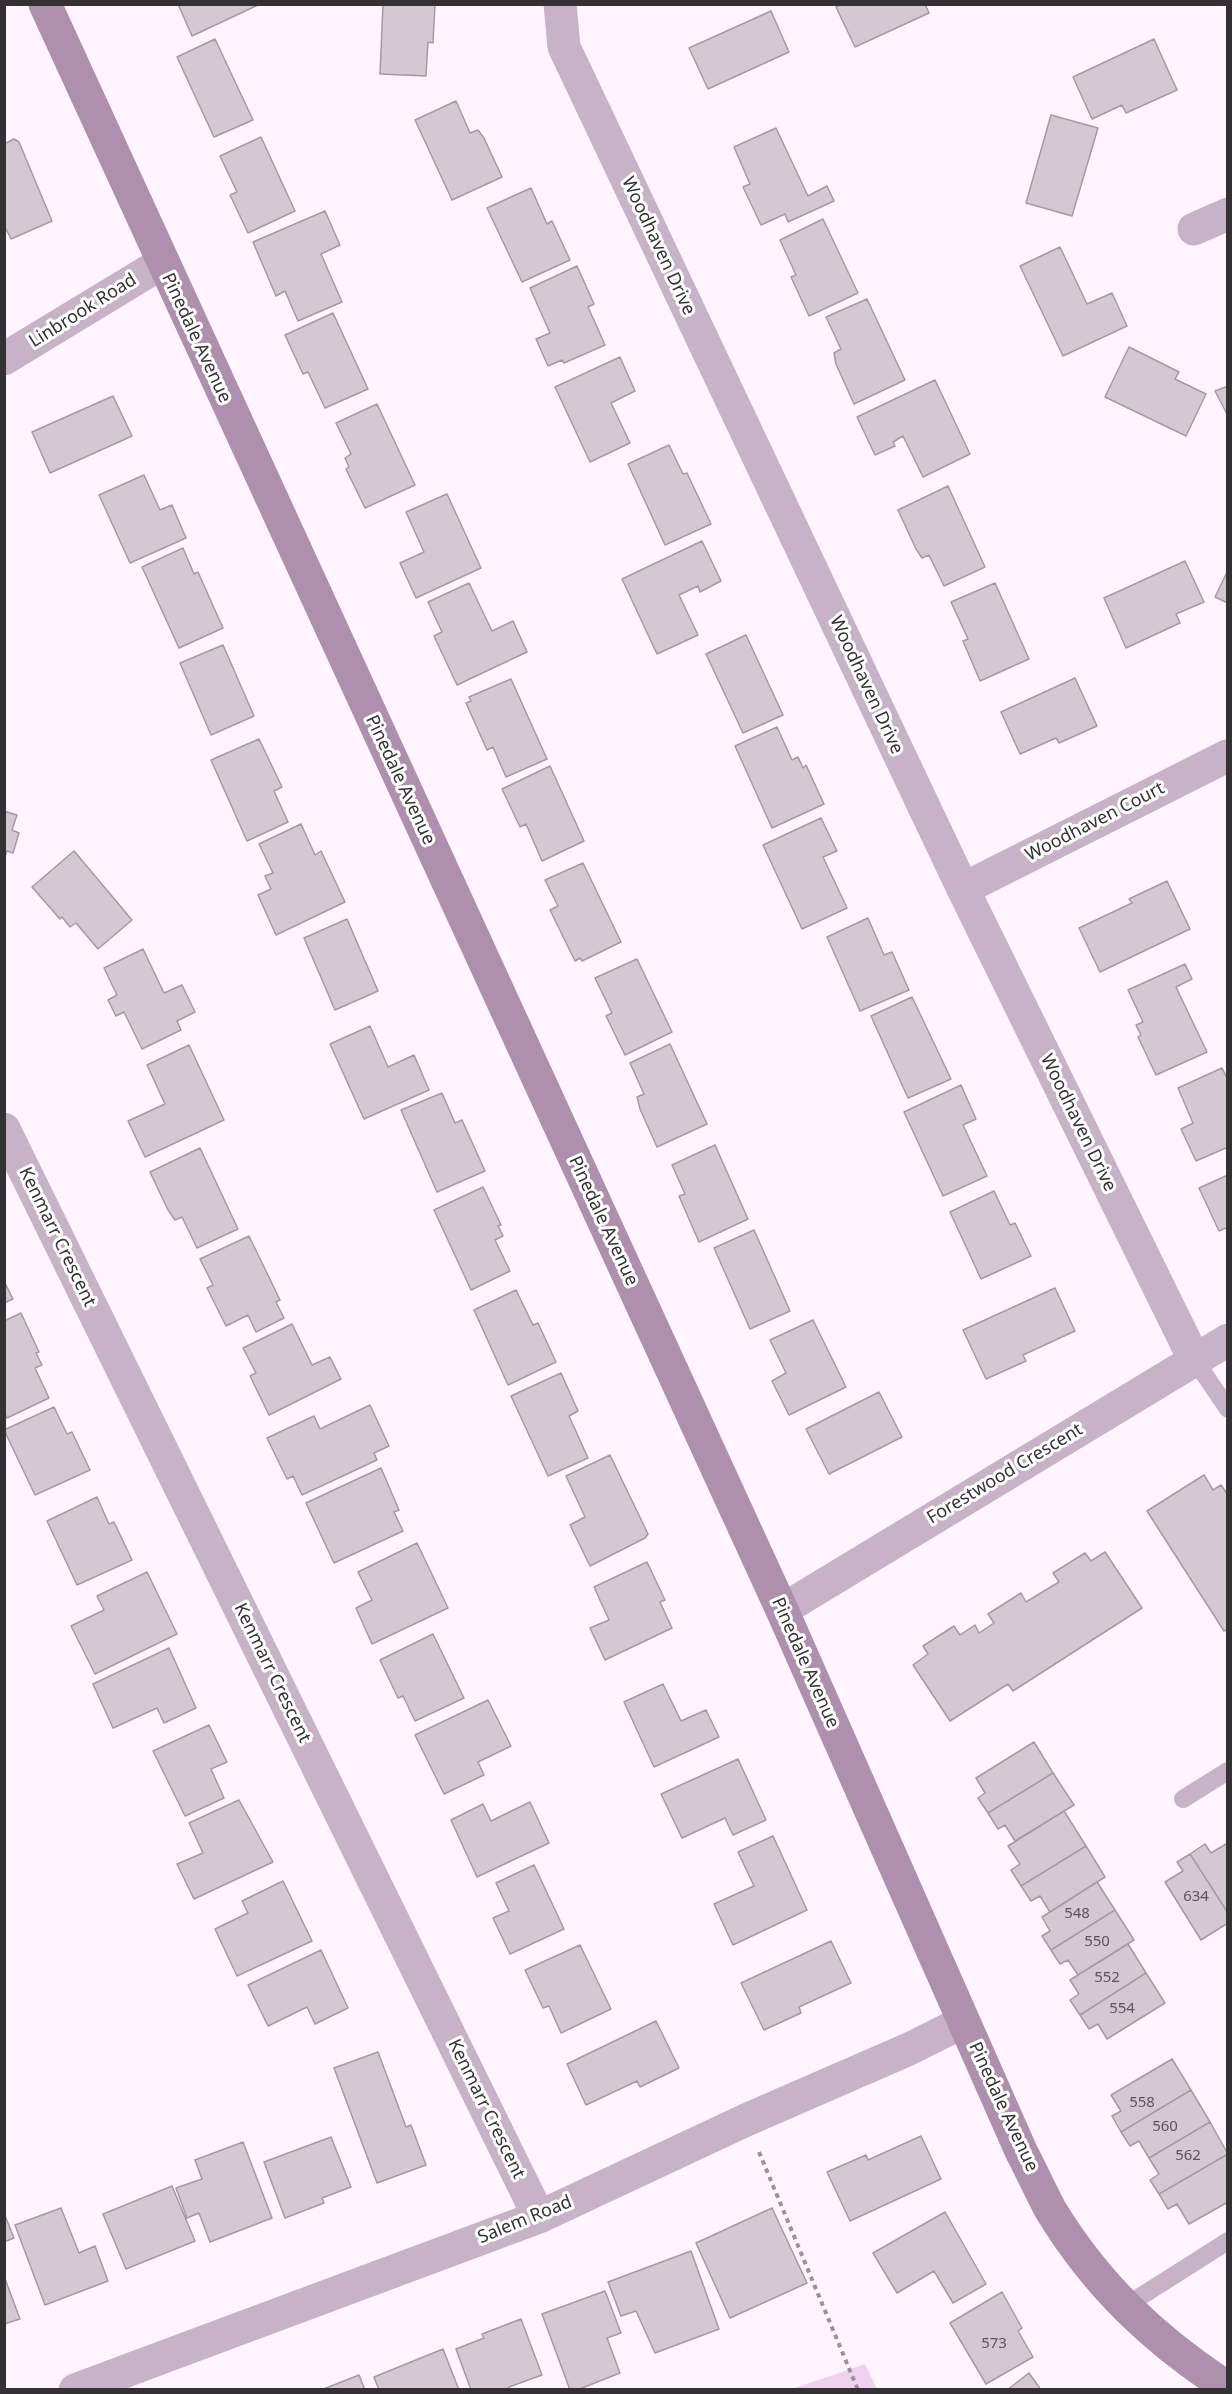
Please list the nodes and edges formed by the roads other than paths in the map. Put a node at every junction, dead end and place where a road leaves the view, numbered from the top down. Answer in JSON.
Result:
{"nodes":[{"id":1,"x":45,"y":4,"type":"edge"},
{"id":2,"x":560,"y":4,"type":"edge"},
{"id":3,"x":1227,"y":214,"type":"edge"},
{"id":4,"x":1194,"y":229,"type":"dead end"},
{"id":5,"x":162,"y":262,"type":"junction"},
{"id":6,"x":4,"y":359,"type":"edge"},
{"id":7,"x":1227,"y":756,"type":"edge"},
{"id":8,"x":963,"y":889,"type":"junction"},
{"id":9,"x":4,"y":1129,"type":"edge"},
{"id":10,"x":1227,"y":1340,"type":"edge"},
{"id":11,"x":1194,"y":1359,"type":"junction"},
{"id":12,"x":1227,"y":1408,"type":"edge"},
{"id":13,"x":782,"y":1610,"type":"junction"},
{"id":14,"x":1227,"y":1771,"type":"edge"},
{"id":15,"x":1183,"y":1798,"type":"dead end"},
{"id":16,"x":963,"y":2022,"type":"junction"},
{"id":17,"x":539,"y":2217,"type":"junction"},
{"id":18,"x":1227,"y":2241,"type":"edge"},
{"id":19,"x":1124,"y":2307,"type":"junction"},
{"id":20,"x":1227,"y":2388,"type":"edge"},
{"id":21,"x":75,"y":2390,"type":"edge"}],
"edges":[{"from":1,"to":5,"type":"street","name":"Pinedale Avenue"},
{"from":2,"to":8,"type":"street","name":"Woodhaven Drive"},
{"from":3,"to":4,"type":"street"},
{"from":5,"to":6,"type":"street","name":"Linbrook Road"},
{"from":5,"to":13,"type":"street","name":"Pinedale Avenue"},
{"from":7,"to":8,"type":"street","name":"Woodhaven Court"},
{"from":8,"to":11,"type":"street","name":"Woodhaven Drive"},
{"from":9,"to":17,"type":"street","name":"Kenmarr Crescent"},
{"from":10,"to":11,"type":"street","name":"Forestwood Crescent"},
{"from":11,"to":12,"type":"lane"},
{"from":11,"to":13,"type":"street","name":"Forestwood Crescent"},
{"from":13,"to":16,"type":"street","name":"Pinedale Avenue"},
{"from":14,"to":15,"type":"lane"},
{"from":16,"to":17,"type":"street","name":"Salem Road"},
{"from":16,"to":19,"type":"street","name":"Pinedale Avenue"},
{"from":17,"to":21,"type":"street","name":"Salem Road"},
{"from":18,"to":19,"type":"lane"},
{"from":19,"to":20,"type":"street","name":"Pinedale Avenue"}]}
